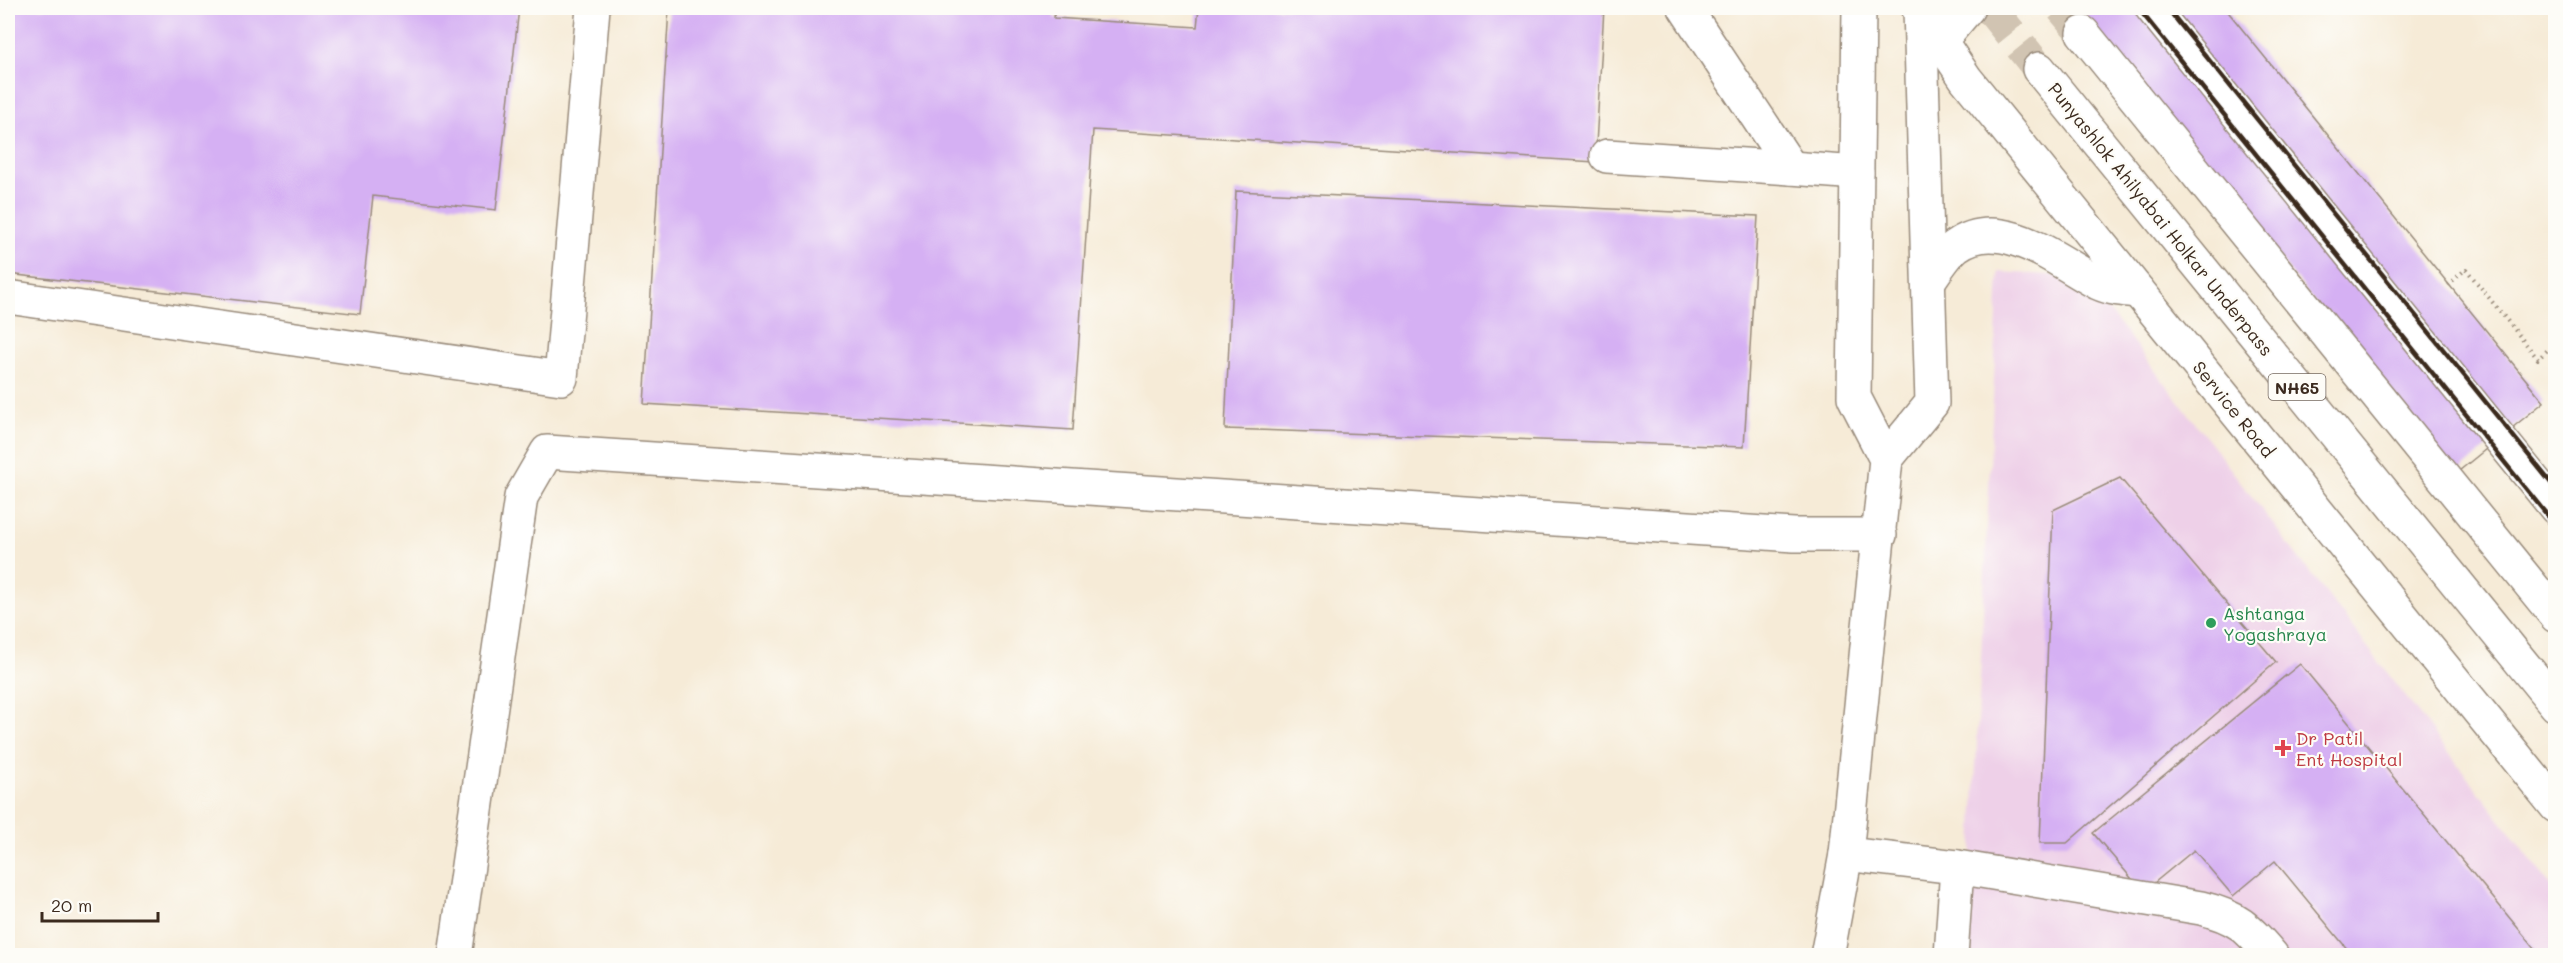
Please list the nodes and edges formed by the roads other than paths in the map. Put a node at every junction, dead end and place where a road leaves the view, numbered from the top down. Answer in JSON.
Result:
{"nodes":[{"id":1,"x":592,"y":8,"type":"edge"},
{"id":2,"x":1685,"y":8,"type":"edge"},
{"id":3,"x":1859,"y":8,"type":"edge"},
{"id":4,"x":1920,"y":8,"type":"edge"},
{"id":5,"x":1968,"y":8,"type":"edge"},
{"id":6,"x":2152,"y":8,"type":"edge"},
{"id":7,"x":2082,"y":33,"type":"tunnel mouth"},
{"id":8,"x":1940,"y":41,"type":"junction"},
{"id":9,"x":2039,"y":69,"type":"tunnel mouth"},
{"id":10,"x":1607,"y":156,"type":"dead end"},
{"id":11,"x":1791,"y":168,"type":"junction"},
{"id":12,"x":1857,"y":173,"type":"junction"},
{"id":13,"x":1930,"y":279,"type":"junction"},
{"id":14,"x":2139,"y":291,"type":"junction"},
{"id":15,"x":8,"y":297,"type":"edge"},
{"id":16,"x":1886,"y":459,"type":"junction"},
{"id":17,"x":2556,"y":508,"type":"edge"},
{"id":18,"x":1880,"y":534,"type":"junction"},
{"id":19,"x":2556,"y":616,"type":"edge"},
{"id":20,"x":2556,"y":705,"type":"edge"},
{"id":21,"x":2556,"y":806,"type":"edge"},
{"id":22,"x":1846,"y":854,"type":"junction"},
{"id":23,"x":1957,"y":867,"type":"junction"},
{"id":24,"x":455,"y":956,"type":"edge"},
{"id":25,"x":1827,"y":956,"type":"edge"},
{"id":26,"x":1952,"y":956,"type":"edge"},
{"id":27,"x":2272,"y":956,"type":"edge"}],
"edges":[{"from":1,"to":15,"type":"main road"},
{"from":2,"to":11,"type":"main road"},
{"from":3,"to":12,"type":"main road"},
{"from":4,"to":8,"type":"main road","name":"Service Road"},
{"from":4,"to":13,"type":"main road"},
{"from":5,"to":8,"type":"main road"},
{"from":6,"to":17,"type":"main road"},
{"from":7,"to":19,"type":"main road","number":"NH65"},
{"from":8,"to":14,"type":"main road","name":"Service Road"},
{"from":9,"to":20,"type":"main road","name":"Punyashlok Ahilyabai Holkar Underpass","number":"NH65"},
{"from":10,"to":11,"type":"main road"},
{"from":11,"to":12,"type":"main road"},
{"from":12,"to":16,"type":"main road"},
{"from":13,"to":14,"type":"main road"},
{"from":13,"to":16,"type":"main road"},
{"from":14,"to":21,"type":"main road","name":"Service Road"},
{"from":16,"to":18,"type":"main road"},
{"from":18,"to":22,"type":"main road"},
{"from":18,"to":24,"type":"main road"},
{"from":22,"to":23,"type":"main road"},
{"from":22,"to":25,"type":"main road"},
{"from":23,"to":26,"type":"main road"},
{"from":23,"to":27,"type":"main road"}]}
